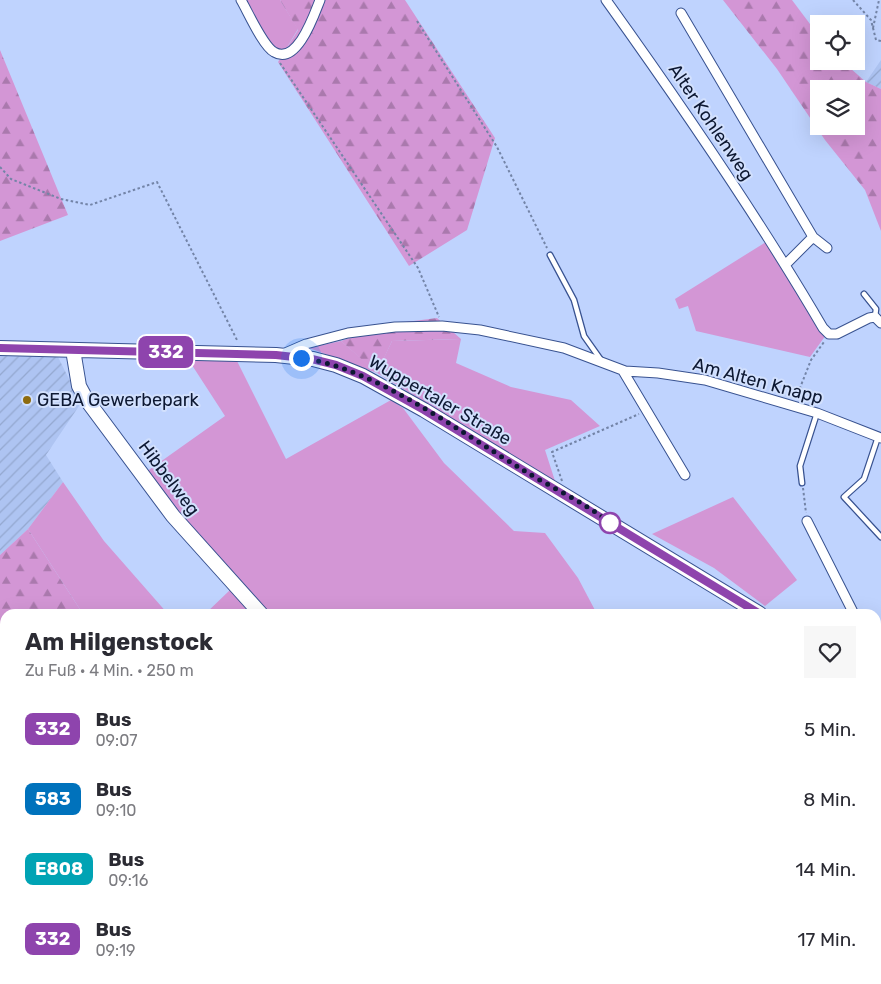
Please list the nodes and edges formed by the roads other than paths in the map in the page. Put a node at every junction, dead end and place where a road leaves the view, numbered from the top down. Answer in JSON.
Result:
{"nodes":[{"id":1,"x":241,"y":0,"type":"edge"},
{"id":2,"x":320,"y":0,"type":"edge"},
{"id":3,"x":606,"y":0,"type":"edge"},
{"id":4,"x":681,"y":13,"type":"dead end"},
{"id":5,"x":813,"y":237,"type":"junction"},
{"id":6,"x":827,"y":248,"type":"dead end"},
{"id":7,"x":550,"y":255,"type":"road end"},
{"id":8,"x":786,"y":264,"type":"junction"},
{"id":9,"x":864,"y":294,"type":"dead end"},
{"id":10,"x":878,"y":320,"type":"edge"},
{"id":11,"x":0,"y":348,"type":"edge"},
{"id":12,"x":73,"y":350,"type":"junction"},
{"id":13,"x":276,"y":355,"type":"junction"},
{"id":14,"x":606,"y":365,"type":"junction"},
{"id":15,"x":623,"y":371,"type":"junction"},
{"id":16,"x":817,"y":413,"type":"junction"},
{"id":17,"x":879,"y":438,"type":"edge"},
{"id":18,"x":684,"y":475,"type":"dead end"},
{"id":19,"x":802,"y":483,"type":"road end"},
{"id":20,"x":807,"y":521,"type":"road end"},
{"id":21,"x":881,"y":536,"type":"edge"},
{"id":22,"x":257,"y":609,"type":"edge"},
{"id":23,"x":752,"y":609,"type":"edge"},
{"id":24,"x":851,"y":609,"type":"edge"}],
"edges":[{"from":1,"to":2,"type":"street"},
{"from":3,"to":8,"type":"street","name":"Alter Kohlenweg"},
{"from":4,"to":5,"type":"street","name":"Alter Kohlenweg"},
{"from":5,"to":6,"type":"street","name":"Alter Kohlenweg"},
{"from":5,"to":8,"type":"street"},
{"from":7,"to":14,"type":"lane"},
{"from":8,"to":10,"type":"street","name":"Alter Kohlenweg"},
{"from":9,"to":10,"type":"lane"},
{"from":11,"to":12,"type":"main road","name":"Wuppertaler Straße"},
{"from":12,"to":13,"type":"main road","name":"Wuppertaler Straße"},
{"from":12,"to":22,"type":"main road","name":"Hibbelweg"},
{"from":13,"to":14,"type":"street","name":"Am Alten Knapp"},
{"from":13,"to":23,"type":"main road","name":"Wuppertaler Straße"},
{"from":14,"to":15,"type":"street","name":"Am Alten Knapp"},
{"from":15,"to":16,"type":"street","name":"Am Alten Knapp"},
{"from":15,"to":18,"type":"street"},
{"from":16,"to":17,"type":"street","name":"Am Alten Knapp"},
{"from":16,"to":19,"type":"lane"},
{"from":17,"to":21,"type":"lane"},
{"from":20,"to":24,"type":"street"}]}
